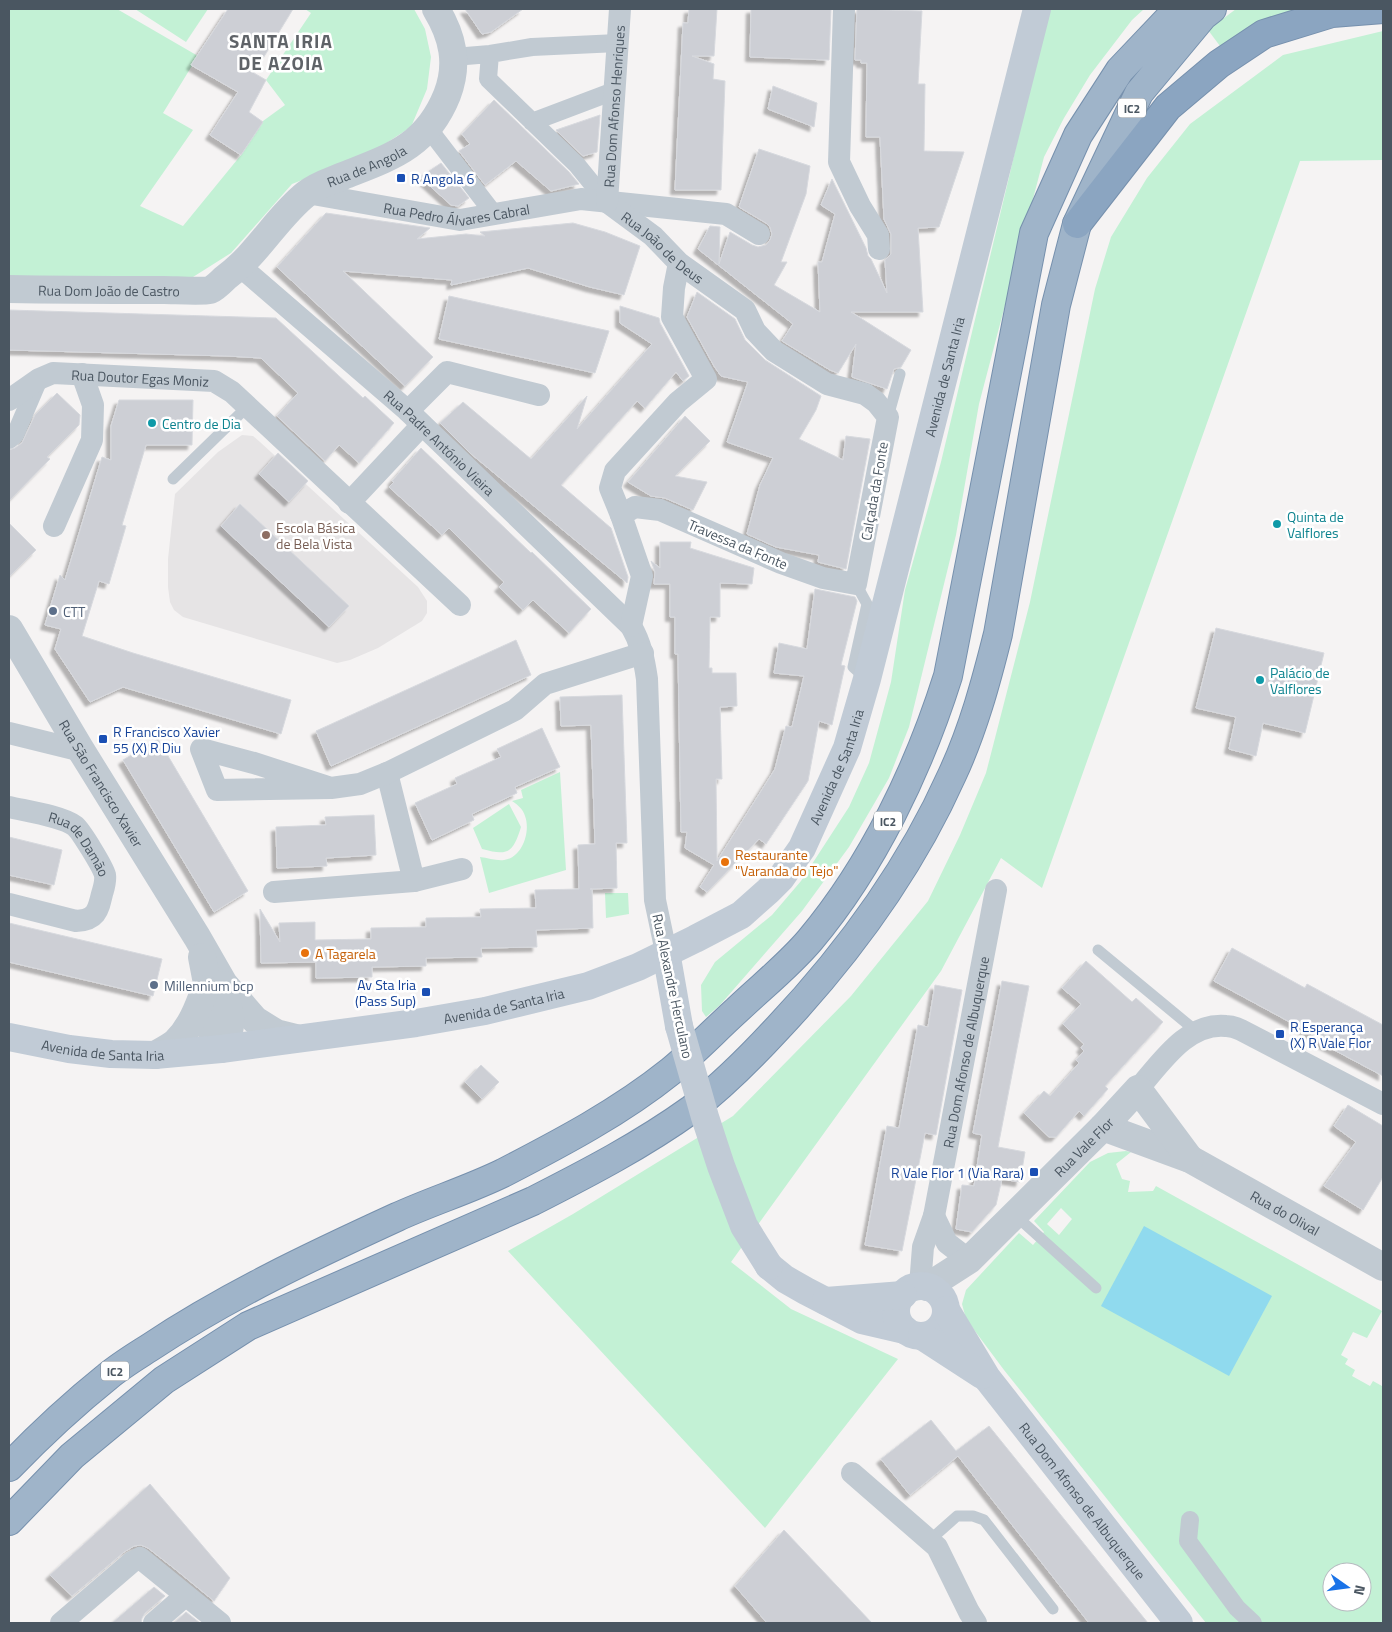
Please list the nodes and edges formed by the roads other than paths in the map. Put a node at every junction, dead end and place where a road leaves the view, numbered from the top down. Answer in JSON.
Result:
{"nodes":[{"id":1,"x":436,"y":9,"type":"edge"},
{"id":2,"x":620,"y":9,"type":"edge"},
{"id":3,"x":844,"y":9,"type":"edge"},
{"id":4,"x":1037,"y":9,"type":"edge"},
{"id":5,"x":1178,"y":9,"type":"edge"},
{"id":6,"x":1212,"y":9,"type":"edge"},
{"id":7,"x":1383,"y":9,"type":"edge"},
{"id":8,"x":618,"y":43,"type":"junction"},
{"id":9,"x":490,"y":54,"type":"junction"},
{"id":10,"x":454,"y":57,"type":"junction"},
{"id":11,"x":614,"y":91,"type":"junction"},
{"id":12,"x":532,"y":122,"type":"junction"},
{"id":13,"x":428,"y":128,"type":"junction"},
{"id":14,"x":307,"y":193,"type":"junction"},
{"id":15,"x":607,"y":202,"type":"junction"},
{"id":16,"x":494,"y":214,"type":"junction"},
{"id":17,"x":1077,"y":224,"type":"junction"},
{"id":18,"x":759,"y":234,"type":"dead end"},
{"id":19,"x":879,"y":249,"type":"dead end"},
{"id":20,"x":679,"y":263,"type":"junction"},
{"id":21,"x":241,"y":267,"type":"junction"},
{"id":22,"x":9,"y":289,"type":"edge"},
{"id":23,"x":209,"y":290,"type":"joint"},
{"id":24,"x":82,"y":374,"type":"junction"},
{"id":25,"x":900,"y":374,"type":"dead end"},
{"id":26,"x":39,"y":379,"type":"junction"},
{"id":27,"x":539,"y":395,"type":"dead end"},
{"id":28,"x":9,"y":400,"type":"edge"},
{"id":29,"x":247,"y":407,"type":"junction"},
{"id":30,"x":882,"y":410,"type":"junction"},
{"id":31,"x":415,"y":418,"type":"junction"},
{"id":32,"x":9,"y":440,"type":"edge"},
{"id":33,"x":173,"y":479,"type":"dead end"},
{"id":34,"x":349,"y":503,"type":"junction"},
{"id":35,"x":621,"y":515,"type":"junction"},
{"id":36,"x":54,"y":526,"type":"dead end"},
{"id":37,"x":856,"y":584,"type":"junction"},
{"id":38,"x":460,"y":605,"type":"dead end"},
{"id":39,"x":631,"y":626,"type":"junction"},
{"id":40,"x":9,"y":629,"type":"edge"},
{"id":41,"x":643,"y":653,"type":"junction"},
{"id":42,"x":867,"y":679,"type":"junction"},
{"id":43,"x":9,"y":733,"type":"edge"},
{"id":44,"x":82,"y":751,"type":"junction"},
{"id":45,"x":388,"y":773,"type":"junction"},
{"id":46,"x":332,"y":788,"type":"junction"},
{"id":47,"x":9,"y":807,"type":"edge"},
{"id":48,"x":462,"y":869,"type":"dead end"},
{"id":49,"x":414,"y":880,"type":"junction"},
{"id":50,"x":996,"y":890,"type":"dead end"},
{"id":51,"x":274,"y":892,"type":"dead end"},
{"id":52,"x":9,"y":904,"type":"edge"},
{"id":53,"x":1098,"y":950,"type":"dead end"},
{"id":54,"x":666,"y":952,"type":"junction"},
{"id":55,"x":216,"y":983,"type":"junction"},
{"id":56,"x":1196,"y":1031,"type":"junction"},
{"id":57,"x":9,"y":1037,"type":"edge"},
{"id":58,"x":296,"y":1038,"type":"junction"},
{"id":59,"x":221,"y":1049,"type":"junction"},
{"id":60,"x":155,"y":1055,"type":"junction"},
{"id":61,"x":1138,"y":1088,"type":"junction"},
{"id":62,"x":1383,"y":1104,"type":"edge"},
{"id":63,"x":1103,"y":1127,"type":"junction"},
{"id":64,"x":1190,"y":1158,"type":"junction"},
{"id":65,"x":1015,"y":1215,"type":"junction"},
{"id":66,"x":934,"y":1216,"type":"junction"},
{"id":67,"x":969,"y":1260,"type":"junction"},
{"id":68,"x":1383,"y":1267,"type":"edge"},
{"id":69,"x":1096,"y":1288,"type":"dead end"},
{"id":70,"x":928,"y":1296,"type":"junction"},
{"id":71,"x":826,"y":1301,"type":"junction"},
{"id":72,"x":913,"y":1333,"type":"junction"},
{"id":73,"x":987,"y":1378,"type":"junction"},
{"id":74,"x":9,"y":1467,"type":"edge"},
{"id":75,"x":852,"y":1473,"type":"dead end"},
{"id":76,"x":1190,"y":1520,"type":"dead end"},
{"id":77,"x":9,"y":1521,"type":"edge"},
{"id":78,"x":930,"y":1540,"type":"junction"},
{"id":79,"x":185,"y":1596,"type":"junction"},
{"id":80,"x":1053,"y":1609,"type":"dead end"},
{"id":81,"x":61,"y":1623,"type":"edge"},
{"id":82,"x":154,"y":1623,"type":"edge"},
{"id":83,"x":220,"y":1623,"type":"edge"},
{"id":84,"x":976,"y":1623,"type":"edge"},
{"id":85,"x":1180,"y":1623,"type":"edge"},
{"id":86,"x":1253,"y":1623,"type":"edge"}],
"edges":[{"from":1,"to":10,"type":"street","name":"Rua de Angola"},
{"from":2,"to":8,"type":"street","name":"Rua Dom Afonso Henriques"},
{"from":3,"to":19,"type":"street"},
{"from":4,"to":42,"type":"main road","name":"Avenida de Santa Iria"},
{"from":5,"to":74,"type":"highway","number":"IC2"},
{"from":6,"to":17,"type":"highway","number":"IC2"},
{"from":7,"to":17,"type":"highway"},
{"from":8,"to":9,"type":"street"},
{"from":8,"to":11,"type":"street","name":"Rua Dom Afonso Henriques"},
{"from":9,"to":10,"type":"street"},
{"from":9,"to":12,"type":"street","name":"Rua João de Deus"},
{"from":10,"to":13,"type":"street","name":"Rua de Angola"},
{"from":11,"to":12,"type":"street"},
{"from":11,"to":15,"type":"street","name":"Rua Dom Afonso Henriques"},
{"from":12,"to":15,"type":"street","name":"Rua João de Deus"},
{"from":13,"to":14,"type":"street","name":"Rua de Angola"},
{"from":13,"to":16,"type":"street"},
{"from":14,"to":16,"type":"street","name":"Rua Pedro Álvares Cabral"},
{"from":14,"to":21,"type":"street","name":"Rua de Angola"},
{"from":15,"to":16,"type":"street","name":"Rua Pedro Álvares Cabral"},
{"from":15,"to":18,"type":"street","name":"Rua Pedro Álvares Cabral"},
{"from":15,"to":20,"type":"street","name":"Rua João de Deus"},
{"from":17,"to":77,"type":"highway","number":"IC2"},
{"from":20,"to":30,"type":"street","name":"Rua João de Deus"},
{"from":20,"to":35,"type":"street"},
{"from":21,"to":23,"type":"street","name":"Rua de Angola"},
{"from":21,"to":31,"type":"street","name":"Rua Padre António Vieira"},
{"from":22,"to":23,"type":"street","name":"Rua Dom João de Castro"},
{"from":24,"to":26,"type":"street","name":"Rua Doutor Egas Moniz"},
{"from":24,"to":29,"type":"street","name":"Rua Doutor Egas Moniz"},
{"from":24,"to":36,"type":"street"},
{"from":25,"to":30,"type":"lane"},
{"from":26,"to":28,"type":"street","name":"Rua Doutor Egas Moniz"},
{"from":26,"to":32,"type":"street"},
{"from":27,"to":31,"type":"street"},
{"from":29,"to":33,"type":"lane"},
{"from":29,"to":34,"type":"street","name":"Rua Doutor Egas Moniz"},
{"from":30,"to":37,"type":"street","name":"Calçada da Fonte"},
{"from":31,"to":34,"type":"street"},
{"from":31,"to":39,"type":"street","name":"Rua Padre António Vieira"},
{"from":34,"to":38,"type":"street","name":"Rua Doutor Egas Moniz"},
{"from":35,"to":37,"type":"street","name":"Travessa da Fonte"},
{"from":35,"to":39,"type":"street"},
{"from":37,"to":42,"type":"lane"},
{"from":39,"to":41,"type":"street","name":"Rua Alexandre Herculano"},
{"from":40,"to":44,"type":"street","name":"Rua São Francisco Xavier"},
{"from":41,"to":45,"type":"street"},
{"from":41,"to":54,"type":"street","name":"Rua Alexandre Herculano"},
{"from":42,"to":54,"type":"main road","name":"Avenida de Santa Iria"},
{"from":43,"to":44,"type":"street"},
{"from":44,"to":55,"type":"street","name":"Rua São Francisco Xavier"},
{"from":45,"to":46,"type":"street"},
{"from":45,"to":49,"type":"street"},
{"from":46,"to":46,"type":"street"},
{"from":47,"to":52,"type":"street","name":"Rua de Damão"},
{"from":48,"to":49,"type":"street"},
{"from":49,"to":51,"type":"street"},
{"from":50,"to":66,"type":"street","name":"Rua Dom Afonso de Albuquerque"},
{"from":53,"to":56,"type":"lane"},
{"from":54,"to":58,"type":"main road","name":"Avenida de Santa Iria"},
{"from":54,"to":71,"type":"main road","name":"Rua Alexandre Herculano","bridge":true},
{"from":55,"to":58,"type":"street","name":"Rua São Francisco Xavier"},
{"from":55,"to":59,"type":"street","name":"Rua São Francisco Xavier"},
{"from":55,"to":60,"type":"street"},
{"from":56,"to":61,"type":"street","name":"Rua Vale Flor"},
{"from":56,"to":62,"type":"street"},
{"from":57,"to":60,"type":"main road","name":"Avenida de Santa Iria"},
{"from":58,"to":59,"type":"main road","name":"Avenida de Santa Iria"},
{"from":59,"to":60,"type":"main road","name":"Avenida de Santa Iria"},
{"from":61,"to":63,"type":"street","name":"Rua Vale Flor"},
{"from":61,"to":64,"type":"street","name":"Rua do Olival"},
{"from":63,"to":64,"type":"street","name":"Rua do Olival"},
{"from":63,"to":65,"type":"street","name":"Rua Vale Flor"},
{"from":64,"to":68,"type":"street","name":"Rua do Olival"},
{"from":65,"to":67,"type":"street","name":"Rua Vale Flor"},
{"from":65,"to":69,"type":"lane"},
{"from":66,"to":67,"type":"street"},
{"from":66,"to":70,"type":"street","name":"Rua Dom Afonso de Albuquerque"},
{"from":67,"to":70,"type":"street","name":"Rua Vale Flor"},
{"from":70,"to":71,"type":"main road"},
{"from":70,"to":72,"type":"main road"},
{"from":70,"to":72,"type":"main road"},
{"from":70,"to":73,"type":"main road","name":"Rua Dom Afonso de Albuquerque"},
{"from":71,"to":72,"type":"main road","name":"Rua Alexandre Herculano"},
{"from":72,"to":73,"type":"main road","name":"Rua Dom Afonso de Albuquerque"},
{"from":73,"to":85,"type":"main road","name":"Rua Dom Afonso de Albuquerque"},
{"from":75,"to":78,"type":"street"},
{"from":76,"to":86,"type":"street"},
{"from":78,"to":80,"type":"lane"},
{"from":78,"to":84,"type":"street"},
{"from":79,"to":81,"type":"street"},
{"from":79,"to":82,"type":"street"},
{"from":79,"to":83,"type":"street"}]}
